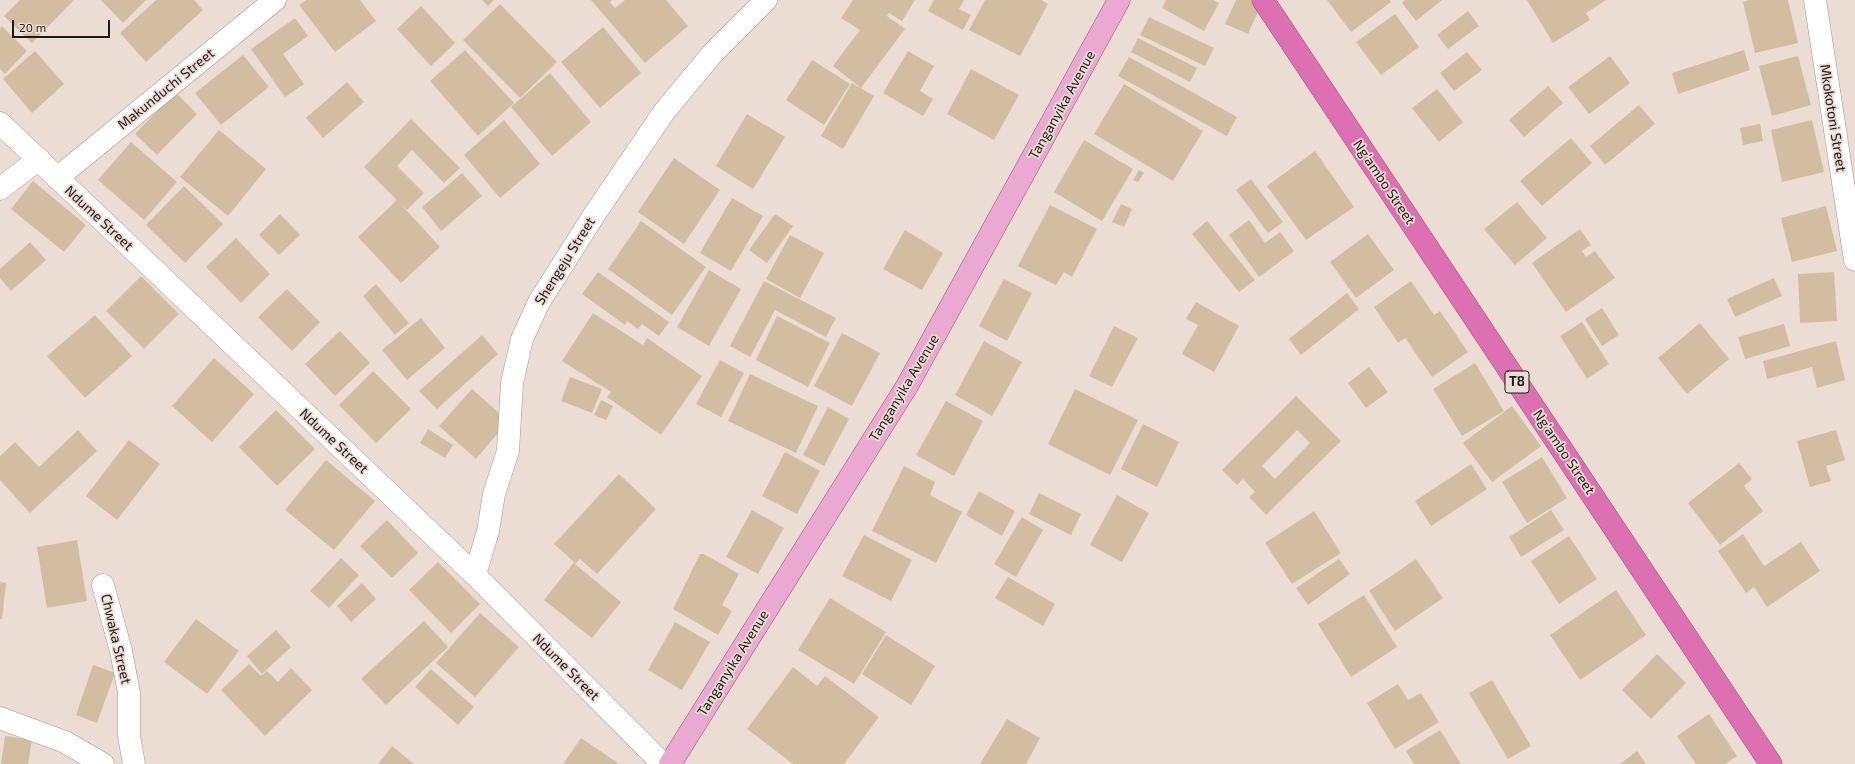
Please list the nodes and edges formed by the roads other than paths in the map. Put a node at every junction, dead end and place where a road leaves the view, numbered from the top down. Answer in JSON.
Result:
{"nodes":[{"id":1,"x":275,"y":0,"type":"edge"},
{"id":2,"x":766,"y":0,"type":"edge"},
{"id":3,"x":1119,"y":0,"type":"edge"},
{"id":4,"x":1263,"y":0,"type":"edge"},
{"id":5,"x":1815,"y":0,"type":"edge"},
{"id":6,"x":0,"y":124,"type":"edge"},
{"id":7,"x":39,"y":159,"type":"junction"},
{"id":8,"x":57,"y":178,"type":"junction"},
{"id":9,"x":0,"y":188,"type":"edge"},
{"id":10,"x":1855,"y":260,"type":"edge"},
{"id":11,"x":475,"y":575,"type":"junction"},
{"id":12,"x":103,"y":585,"type":"dead end"},
{"id":13,"x":0,"y":718,"type":"edge"},
{"id":14,"x":103,"y":764,"type":"edge"},
{"id":15,"x":134,"y":764,"type":"edge"},
{"id":16,"x":663,"y":764,"type":"edge"},
{"id":17,"x":670,"y":764,"type":"edge"},
{"id":18,"x":1771,"y":764,"type":"edge"}],
"edges":[{"from":1,"to":8,"type":"street","name":"Makunduchi Street"},
{"from":2,"to":11,"type":"street","name":"Shengeju Street"},
{"from":3,"to":17,"type":"main road","name":"Tanganyika Avenue"},
{"from":4,"to":18,"type":"highway","name":"Ng’ambo Street","number":"T8"},
{"from":5,"to":10,"type":"street","name":"Mkokotoni Street"},
{"from":6,"to":7,"type":"street","name":"Ndume Street"},
{"from":7,"to":8,"type":"street","name":"Ndume Street"},
{"from":7,"to":9,"type":"street"},
{"from":8,"to":11,"type":"street","name":"Ndume Street"},
{"from":11,"to":16,"type":"street","name":"Ndume Street"},
{"from":12,"to":15,"type":"street","name":"Chwaka Street"},
{"from":13,"to":14,"type":"street"}]}
